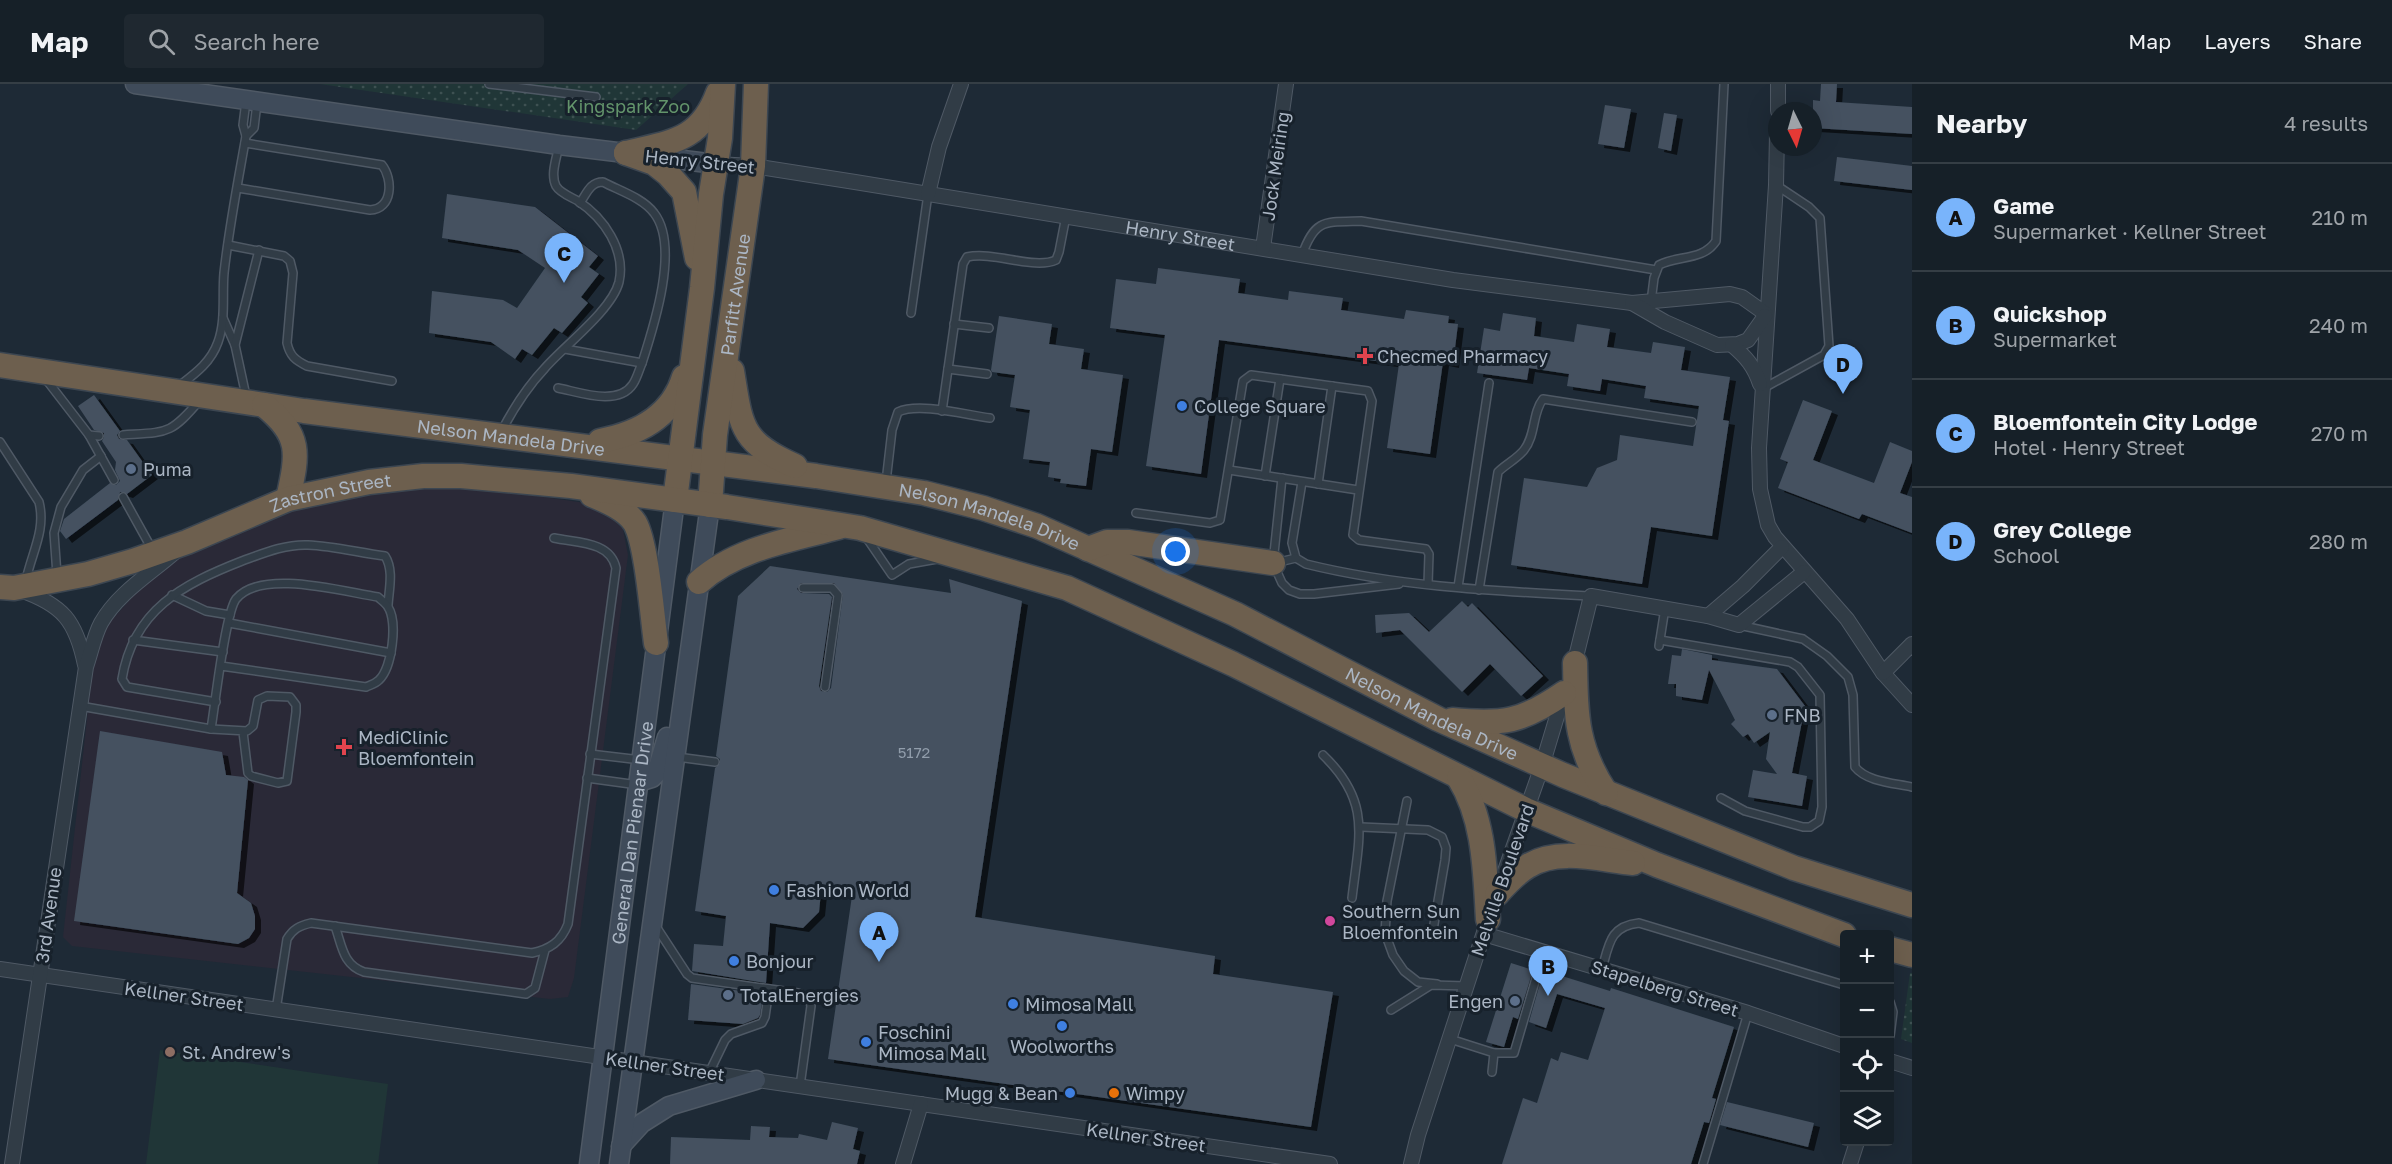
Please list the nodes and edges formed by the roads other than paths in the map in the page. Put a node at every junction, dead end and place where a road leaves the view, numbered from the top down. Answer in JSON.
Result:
{"nodes":[{"id":1,"x":135,"y":84,"type":"edge"},
{"id":2,"x":489,"y":84,"type":"edge"},
{"id":3,"x":722,"y":84,"type":"edge"},
{"id":4,"x":756,"y":84,"type":"edge"},
{"id":5,"x":961,"y":84,"type":"edge"},
{"id":6,"x":1286,"y":84,"type":"edge"},
{"id":7,"x":1724,"y":84,"type":"edge"},
{"id":8,"x":1778,"y":84,"type":"edge"},
{"id":9,"x":596,"y":97,"type":"dead end"},
{"id":10,"x":252,"y":100,"type":"junction"},
{"id":11,"x":1778,"y":102,"type":"edge"},
{"id":12,"x":246,"y":139,"type":"junction"},
{"id":13,"x":559,"y":145,"type":"junction"},
{"id":14,"x":626,"y":153,"type":"junction"},
{"id":15,"x":1777,"y":156,"type":"edge"},
{"id":16,"x":716,"y":164,"type":"junction"},
{"id":17,"x":753,"y":166,"type":"junction"},
{"id":18,"x":1776,"y":185,"type":"junction"},
{"id":19,"x":238,"y":188,"type":"junction"},
{"id":20,"x":928,"y":194,"type":"junction"},
{"id":21,"x":580,"y":203,"type":"junction"},
{"id":22,"x":1066,"y":216,"type":"junction"},
{"id":23,"x":228,"y":245,"type":"junction"},
{"id":24,"x":1263,"y":248,"type":"junction"},
{"id":25,"x":259,"y":250,"type":"junction"},
{"id":26,"x":1302,"y":255,"type":"junction"},
{"id":27,"x":1656,"y":270,"type":"junction"},
{"id":28,"x":702,"y":288,"type":"junction"},
{"id":29,"x":1650,"y":307,"type":"junction"},
{"id":30,"x":911,"y":313,"type":"dead end"},
{"id":31,"x":1767,"y":314,"type":"junction"},
{"id":32,"x":223,"y":318,"type":"junction"},
{"id":33,"x":954,"y":324,"type":"junction"},
{"id":34,"x":989,"y":328,"type":"dead end"},
{"id":35,"x":235,"y":345,"type":"junction"},
{"id":36,"x":1732,"y":345,"type":"junction"},
{"id":37,"x":728,"y":347,"type":"junction"},
{"id":38,"x":566,"y":349,"type":"junction"},
{"id":39,"x":694,"y":349,"type":"junction"},
{"id":40,"x":642,"y":363,"type":"junction"},
{"id":41,"x":0,"y":365,"type":"edge"},
{"id":42,"x":948,"y":369,"type":"junction"},
{"id":43,"x":40,"y":371,"type":"junction"},
{"id":44,"x":987,"y":374,"type":"dead end"},
{"id":45,"x":1280,"y":379,"type":"junction"},
{"id":46,"x":392,"y":381,"type":"dead end"},
{"id":47,"x":1489,"y":382,"type":"dead end"},
{"id":48,"x":1332,"y":386,"type":"junction"},
{"id":49,"x":558,"y":388,"type":"dead end"},
{"id":50,"x":1762,"y":389,"type":"junction"},
{"id":51,"x":172,"y":391,"type":"junction"},
{"id":52,"x":204,"y":396,"type":"junction"},
{"id":53,"x":255,"y":403,"type":"junction"},
{"id":54,"x":942,"y":411,"type":"junction"},
{"id":55,"x":990,"y":418,"type":"dead end"},
{"id":56,"x":1692,"y":422,"type":"dead end"},
{"id":57,"x":89,"y":435,"type":"junction"},
{"id":58,"x":123,"y":435,"type":"dead end"},
{"id":59,"x":499,"y":435,"type":"junction"},
{"id":60,"x":99,"y":436,"type":"dead end"},
{"id":61,"x":0,"y":442,"type":"edge"},
{"id":62,"x":583,"y":445,"type":"junction"},
{"id":63,"x":101,"y":456,"type":"junction"},
{"id":64,"x":680,"y":458,"type":"junction"},
{"id":65,"x":713,"y":462,"type":"junction"},
{"id":66,"x":1229,"y":470,"type":"junction"},
{"id":67,"x":816,"y":476,"type":"junction"},
{"id":68,"x":1265,"y":476,"type":"junction"},
{"id":69,"x":1282,"y":478,"type":"junction"},
{"id":70,"x":114,"y":480,"type":"dead end"},
{"id":71,"x":1302,"y":482,"type":"junction"},
{"id":72,"x":1318,"y":484,"type":"junction"},
{"id":73,"x":571,"y":486,"type":"junction"},
{"id":74,"x":885,"y":487,"type":"junction"},
{"id":75,"x":1358,"y":490,"type":"junction"},
{"id":76,"x":123,"y":497,"type":"dead end"},
{"id":77,"x":288,"y":499,"type":"junction"},
{"id":78,"x":675,"y":500,"type":"junction"},
{"id":79,"x":710,"y":505,"type":"junction"},
{"id":80,"x":1136,"y":513,"type":"dead end"},
{"id":81,"x":852,"y":527,"type":"junction"},
{"id":82,"x":554,"y":538,"type":"dead end"},
{"id":83,"x":187,"y":542,"type":"junction"},
{"id":84,"x":1782,"y":547,"type":"junction"},
{"id":85,"x":1088,"y":549,"type":"junction"},
{"id":86,"x":154,"y":554,"type":"junction"},
{"id":87,"x":963,"y":556,"type":"junction"},
{"id":88,"x":1285,"y":561,"type":"junction"},
{"id":89,"x":1804,"y":572,"type":"junction"},
{"id":90,"x":57,"y":580,"type":"junction"},
{"id":91,"x":699,"y":582,"type":"junction"},
{"id":92,"x":1408,"y":583,"type":"junction"},
{"id":93,"x":1428,"y":584,"type":"junction"},
{"id":94,"x":13,"y":587,"type":"edge"},
{"id":95,"x":1458,"y":587,"type":"junction"},
{"id":96,"x":803,"y":588,"type":"dead end"},
{"id":97,"x":1479,"y":590,"type":"junction"},
{"id":98,"x":172,"y":595,"type":"junction"},
{"id":99,"x":1592,"y":596,"type":"junction"},
{"id":100,"x":388,"y":605,"type":"junction"},
{"id":101,"x":1665,"y":608,"type":"junction"},
{"id":102,"x":1708,"y":616,"type":"junction"},
{"id":103,"x":229,"y":619,"type":"junction"},
{"id":104,"x":1739,"y":625,"type":"junction"},
{"id":105,"x":133,"y":640,"type":"junction"},
{"id":106,"x":656,"y":644,"type":"junction"},
{"id":107,"x":1912,"y":644,"type":"edge"},
{"id":108,"x":223,"y":652,"type":"junction"},
{"id":109,"x":391,"y":653,"type":"junction"},
{"id":110,"x":1575,"y":663,"type":"junction"},
{"id":111,"x":221,"y":666,"type":"junction"},
{"id":112,"x":86,"y":667,"type":"junction"},
{"id":113,"x":686,"y":672,"type":"junction"},
{"id":114,"x":1883,"y":673,"type":"junction"},
{"id":115,"x":825,"y":687,"type":"dead end"},
{"id":116,"x":1564,"y":693,"type":"junction"},
{"id":117,"x":216,"y":702,"type":"junction"},
{"id":118,"x":1912,"y":705,"type":"edge"},
{"id":119,"x":80,"y":706,"type":"junction"},
{"id":120,"x":1438,"y":719,"type":"junction"},
{"id":121,"x":211,"y":729,"type":"junction"},
{"id":122,"x":243,"y":732,"type":"junction"},
{"id":123,"x":590,"y":754,"type":"junction"},
{"id":124,"x":1323,"y":755,"type":"dead end"},
{"id":125,"x":674,"y":756,"type":"junction"},
{"id":126,"x":641,"y":760,"type":"junction"},
{"id":127,"x":715,"y":762,"type":"dead end"},
{"id":128,"x":1542,"y":766,"type":"junction"},
{"id":129,"x":587,"y":778,"type":"junction"},
{"id":130,"x":1459,"y":778,"type":"junction"},
{"id":131,"x":638,"y":783,"type":"junction"},
{"id":132,"x":1912,"y":787,"type":"edge"},
{"id":133,"x":1606,"y":793,"type":"junction"},
{"id":134,"x":1721,"y":798,"type":"dead end"},
{"id":135,"x":1407,"y":801,"type":"dead end"},
{"id":136,"x":1526,"y":810,"type":"junction"},
{"id":137,"x":1361,"y":827,"type":"junction"},
{"id":138,"x":1401,"y":829,"type":"junction"},
{"id":139,"x":1657,"y":865,"type":"junction"},
{"id":140,"x":1497,"y":894,"type":"junction"},
{"id":141,"x":1352,"y":898,"type":"dead end"},
{"id":142,"x":1912,"y":905,"type":"edge"},
{"id":143,"x":651,"y":920,"type":"junction"},
{"id":144,"x":335,"y":926,"type":"junction"},
{"id":145,"x":1486,"y":926,"type":"junction"},
{"id":146,"x":1433,"y":930,"type":"dead end"},
{"id":147,"x":1840,"y":933,"type":"edge"},
{"id":148,"x":545,"y":950,"type":"junction"},
{"id":149,"x":1894,"y":950,"type":"edge"},
{"id":150,"x":1544,"y":951,"type":"junction"},
{"id":151,"x":1912,"y":956,"type":"edge"},
{"id":152,"x":0,"y":969,"type":"edge"},
{"id":153,"x":1602,"y":969,"type":"junction"},
{"id":154,"x":39,"y":975,"type":"junction"},
{"id":155,"x":1437,"y":984,"type":"junction"},
{"id":156,"x":1842,"y":984,"type":"edge"},
{"id":157,"x":1467,"y":986,"type":"junction"},
{"id":158,"x":769,"y":989,"type":"junction"},
{"id":159,"x":276,"y":1010,"type":"junction"},
{"id":160,"x":1391,"y":1010,"type":"dead end"},
{"id":161,"x":1748,"y":1013,"type":"junction"},
{"id":162,"x":1450,"y":1039,"type":"junction"},
{"id":163,"x":1840,"y":1044,"type":"edge"},
{"id":164,"x":1494,"y":1053,"type":"junction"},
{"id":165,"x":603,"y":1057,"type":"junction"},
{"id":166,"x":631,"y":1062,"type":"junction"},
{"id":167,"x":1894,"y":1062,"type":"edge"},
{"id":168,"x":1912,"y":1068,"type":"edge"},
{"id":169,"x":1492,"y":1072,"type":"dead end"},
{"id":170,"x":709,"y":1073,"type":"junction"},
{"id":171,"x":756,"y":1080,"type":"junction"},
{"id":172,"x":800,"y":1086,"type":"junction"},
{"id":173,"x":921,"y":1104,"type":"junction"},
{"id":174,"x":1856,"y":1146,"type":"edge"},
{"id":175,"x":620,"y":1155,"type":"edge"},
{"id":176,"x":12,"y":1164,"type":"edge"},
{"id":177,"x":588,"y":1164,"type":"edge"},
{"id":178,"x":903,"y":1164,"type":"edge"},
{"id":179,"x":1330,"y":1164,"type":"edge"},
{"id":180,"x":1411,"y":1164,"type":"edge"},
{"id":181,"x":1703,"y":1164,"type":"edge"},
{"id":182,"x":1850,"y":1164,"type":"edge"}],
"edges":[{"from":1,"to":10,"type":"street","name":"Henry Street"},
{"from":2,"to":9,"type":"lane"},
{"from":3,"to":14,"type":"highway"},
{"from":3,"to":16,"type":"highway","name":"Parfitt Avenue"},
{"from":4,"to":17,"type":"highway","name":"Parfitt Avenue"},
{"from":5,"to":20,"type":"street"},
{"from":6,"to":24,"type":"street","name":"Jock Meiring"},
{"from":7,"to":27,"type":"lane"},
{"from":8,"to":11,"type":"street"},
{"from":10,"to":12,"type":"lane"},
{"from":10,"to":13,"type":"street","name":"Henry Street"},
{"from":12,"to":19,"type":"lane"},
{"from":12,"to":19,"type":"lane"},
{"from":13,"to":14,"type":"street","name":"Henry Street"},
{"from":13,"to":21,"type":"lane"},
{"from":14,"to":16,"type":"street","name":"Henry Street"},
{"from":14,"to":28,"type":"highway"},
{"from":15,"to":18,"type":"street"},
{"from":16,"to":17,"type":"street","name":"Henry Street"},
{"from":16,"to":28,"type":"highway","name":"Parfitt Avenue"},
{"from":17,"to":20,"type":"street","name":"Henry Street"},
{"from":17,"to":37,"type":"highway","name":"Parfitt Avenue"},
{"from":18,"to":31,"type":"street"},
{"from":18,"to":50,"type":"lane"},
{"from":19,"to":23,"type":"lane"},
{"from":20,"to":22,"type":"street","name":"Henry Street"},
{"from":20,"to":30,"type":"lane"},
{"from":21,"to":38,"type":"lane"},
{"from":21,"to":40,"type":"lane"},
{"from":22,"to":24,"type":"street","name":"Henry Street"},
{"from":22,"to":33,"type":"lane"},
{"from":23,"to":25,"type":"lane"},
{"from":23,"to":32,"type":"lane"},
{"from":24,"to":26,"type":"street","name":"Henry Street"},
{"from":25,"to":35,"type":"lane"},
{"from":25,"to":46,"type":"lane"},
{"from":26,"to":27,"type":"lane"},
{"from":26,"to":29,"type":"street","name":"Henry Street"},
{"from":27,"to":29,"type":"lane"},
{"from":28,"to":39,"type":"highway","name":"Parfitt Avenue"},
{"from":29,"to":31,"type":"street","name":"Henry Street"},
{"from":29,"to":36,"type":"street"},
{"from":31,"to":36,"type":"street"},
{"from":31,"to":50,"type":"street"},
{"from":32,"to":35,"type":"lane"},
{"from":32,"to":51,"type":"lane"},
{"from":33,"to":34,"type":"lane"},
{"from":33,"to":42,"type":"lane"},
{"from":35,"to":53,"type":"lane"},
{"from":36,"to":50,"type":"street"},
{"from":37,"to":65,"type":"highway","name":"Parfitt Avenue"},
{"from":37,"to":67,"type":"highway"},
{"from":38,"to":40,"type":"lane"},
{"from":38,"to":59,"type":"lane"},
{"from":39,"to":62,"type":"highway"},
{"from":39,"to":64,"type":"highway","name":"Parfitt Avenue"},
{"from":40,"to":49,"type":"lane"},
{"from":41,"to":43,"type":"highway","name":"Nelson Mandela Drive"},
{"from":42,"to":44,"type":"lane"},
{"from":42,"to":54,"type":"lane"},
{"from":43,"to":51,"type":"highway","name":"Nelson Mandela Drive"},
{"from":43,"to":57,"type":"lane"},
{"from":45,"to":48,"type":"lane"},
{"from":45,"to":66,"type":"lane"},
{"from":45,"to":68,"type":"lane"},
{"from":47,"to":95,"type":"lane"},
{"from":48,"to":72,"type":"lane"},
{"from":48,"to":75,"type":"lane"},
{"from":50,"to":84,"type":"street"},
{"from":51,"to":52,"type":"highway","name":"Nelson Mandela Drive"},
{"from":52,"to":53,"type":"highway","name":"Nelson Mandela Drive"},
{"from":52,"to":58,"type":"lane"},
{"from":53,"to":59,"type":"highway","name":"Nelson Mandela Drive"},
{"from":53,"to":77,"type":"highway"},
{"from":54,"to":55,"type":"lane"},
{"from":54,"to":74,"type":"lane"},
{"from":56,"to":97,"type":"lane"},
{"from":57,"to":60,"type":"lane"},
{"from":57,"to":63,"type":"lane"},
{"from":59,"to":62,"type":"highway","name":"Nelson Mandela Drive"},
{"from":61,"to":94,"type":"lane"},
{"from":62,"to":64,"type":"highway","name":"Nelson Mandela Drive"},
{"from":63,"to":70,"type":"lane"},
{"from":63,"to":90,"type":"lane"},
{"from":64,"to":65,"type":"highway","name":"Nelson Mandela Drive"},
{"from":64,"to":78,"type":"highway","name":"Parfitt Avenue"},
{"from":65,"to":67,"type":"highway","name":"Nelson Mandela Drive"},
{"from":65,"to":79,"type":"highway","name":"Parfitt Avenue"},
{"from":66,"to":68,"type":"lane"},
{"from":66,"to":80,"type":"lane"},
{"from":67,"to":74,"type":"highway","name":"Nelson Mandela Drive"},
{"from":68,"to":69,"type":"lane"},
{"from":69,"to":71,"type":"lane"},
{"from":69,"to":88,"type":"lane"},
{"from":71,"to":72,"type":"lane"},
{"from":71,"to":88,"type":"lane"},
{"from":72,"to":75,"type":"lane"},
{"from":73,"to":77,"type":"highway","name":"Zastron Street"},
{"from":73,"to":78,"type":"highway","name":"Zastron Street"},
{"from":73,"to":106,"type":"highway"},
{"from":74,"to":85,"type":"highway","name":"Nelson Mandela Drive"},
{"from":75,"to":93,"type":"lane"},
{"from":76,"to":86,"type":"lane"},
{"from":77,"to":83,"type":"highway","name":"Zastron Street"},
{"from":78,"to":79,"type":"highway"},
{"from":78,"to":106,"type":"street","name":"General Dan Pienaar Drive"},
{"from":79,"to":81,"type":"highway"},
{"from":79,"to":91,"type":"street","name":"General Dan Pienaar Drive"},
{"from":81,"to":87,"type":"highway"},
{"from":81,"to":87,"type":"lane"},
{"from":81,"to":91,"type":"highway"},
{"from":82,"to":123,"type":"lane"},
{"from":83,"to":86,"type":"highway","name":"Zastron Street"},
{"from":83,"to":112,"type":"street","name":"3rd Avenue"},
{"from":84,"to":89,"type":"street"},
{"from":84,"to":102,"type":"street"},
{"from":85,"to":88,"type":"highway"},
{"from":85,"to":120,"type":"highway","name":"Nelson Mandela Drive"},
{"from":86,"to":90,"type":"highway","name":"Zastron Street"},
{"from":87,"to":130,"type":"highway"},
{"from":88,"to":92,"type":"lane"},
{"from":88,"to":92,"type":"lane"},
{"from":89,"to":104,"type":"street"},
{"from":89,"to":114,"type":"street"},
{"from":90,"to":94,"type":"highway","name":"Zastron Street"},
{"from":91,"to":113,"type":"street","name":"General Dan Pienaar Drive"},
{"from":92,"to":93,"type":"lane"},
{"from":93,"to":95,"type":"lane"},
{"from":94,"to":112,"type":"street","name":"3rd Avenue"},
{"from":95,"to":97,"type":"lane"},
{"from":96,"to":115,"type":"lane"},
{"from":97,"to":99,"type":"lane"},
{"from":98,"to":100,"type":"lane"},
{"from":98,"to":103,"type":"lane"},
{"from":98,"to":105,"type":"lane"},
{"from":99,"to":101,"type":"street"},
{"from":99,"to":110,"type":"street","name":"Melville Boulevard"},
{"from":100,"to":103,"type":"lane"},
{"from":100,"to":109,"type":"lane"},
{"from":101,"to":102,"type":"street"},
{"from":101,"to":134,"type":"lane"},
{"from":102,"to":104,"type":"street"},
{"from":103,"to":108,"type":"lane"},
{"from":103,"to":109,"type":"lane"},
{"from":104,"to":132,"type":"lane"},
{"from":105,"to":108,"type":"lane"},
{"from":105,"to":117,"type":"lane"},
{"from":106,"to":126,"type":"street","name":"General Dan Pienaar Drive"},
{"from":107,"to":114,"type":"street"},
{"from":108,"to":111,"type":"lane"},
{"from":109,"to":111,"type":"lane"},
{"from":110,"to":116,"type":"street","name":"Melville Boulevard"},
{"from":110,"to":133,"type":"highway"},
{"from":111,"to":117,"type":"lane"},
{"from":112,"to":119,"type":"street","name":"3rd Avenue"},
{"from":113,"to":125,"type":"street","name":"General Dan Pienaar Drive"},
{"from":113,"to":131,"type":"street"},
{"from":114,"to":118,"type":"street"},
{"from":116,"to":120,"type":"highway"},
{"from":116,"to":128,"type":"street","name":"Melville Boulevard"},
{"from":117,"to":121,"type":"lane"},
{"from":119,"to":121,"type":"lane"},
{"from":119,"to":154,"type":"street","name":"3rd Avenue"},
{"from":120,"to":128,"type":"highway","name":"Nelson Mandela Drive"},
{"from":121,"to":122,"type":"lane"},
{"from":122,"to":122,"type":"lane"},
{"from":123,"to":126,"type":"lane"},
{"from":123,"to":129,"type":"lane"},
{"from":124,"to":137,"type":"lane"},
{"from":125,"to":127,"type":"lane"},
{"from":125,"to":143,"type":"street","name":"General Dan Pienaar Drive"},
{"from":126,"to":131,"type":"street","name":"General Dan Pienaar Drive"},
{"from":128,"to":133,"type":"highway","name":"Nelson Mandela Drive"},
{"from":128,"to":136,"type":"street","name":"Melville Boulevard"},
{"from":129,"to":131,"type":"lane"},
{"from":129,"to":148,"type":"lane"},
{"from":130,"to":136,"type":"highway"},
{"from":130,"to":145,"type":"highway"},
{"from":131,"to":165,"type":"street","name":"General Dan Pienaar Drive"},
{"from":133,"to":142,"type":"highway","name":"Nelson Mandela Drive"},
{"from":135,"to":138,"type":"lane"},
{"from":136,"to":139,"type":"highway"},
{"from":136,"to":140,"type":"street","name":"Melville Boulevard"},
{"from":137,"to":138,"type":"lane"},
{"from":137,"to":141,"type":"lane"},
{"from":138,"to":146,"type":"lane"},
{"from":138,"to":155,"type":"lane"},
{"from":139,"to":140,"type":"highway"},
{"from":139,"to":147,"type":"highway"},
{"from":140,"to":145,"type":"street","name":"Melville Boulevard"},
{"from":143,"to":158,"type":"lane"},
{"from":143,"to":166,"type":"street","name":"General Dan Pienaar Drive"},
{"from":144,"to":148,"type":"lane"},
{"from":144,"to":148,"type":"lane"},
{"from":144,"to":159,"type":"lane"},
{"from":145,"to":150,"type":"street","name":"Stapelberg Street"},
{"from":145,"to":157,"type":"street","name":"Melville Boulevard"},
{"from":149,"to":151,"type":"highway"},
{"from":150,"to":153,"type":"street","name":"Stapelberg Street"},
{"from":150,"to":164,"type":"lane"},
{"from":152,"to":154,"type":"street","name":"Kellner Street"},
{"from":153,"to":156,"type":"lane"},
{"from":153,"to":161,"type":"street","name":"Stapelberg Street"},
{"from":154,"to":159,"type":"street","name":"Kellner Street"},
{"from":154,"to":176,"type":"street","name":"3rd Avenue"},
{"from":155,"to":157,"type":"lane"},
{"from":155,"to":160,"type":"lane"},
{"from":157,"to":162,"type":"street","name":"Melville Boulevard"},
{"from":158,"to":170,"type":"lane"},
{"from":158,"to":172,"type":"lane"},
{"from":159,"to":165,"type":"street","name":"Kellner Street"},
{"from":161,"to":163,"type":"street","name":"Stapelberg Street"},
{"from":161,"to":181,"type":"lane"},
{"from":162,"to":164,"type":"lane"},
{"from":162,"to":180,"type":"street","name":"Melville Boulevard"},
{"from":164,"to":169,"type":"lane"},
{"from":165,"to":166,"type":"street","name":"Kellner Street"},
{"from":165,"to":177,"type":"street","name":"General Dan Pienaar Drive"},
{"from":166,"to":170,"type":"street","name":"Kellner Street"},
{"from":166,"to":175,"type":"street","name":"General Dan Pienaar Drive"},
{"from":167,"to":168,"type":"street"},
{"from":170,"to":171,"type":"street","name":"Kellner Street"},
{"from":171,"to":172,"type":"street","name":"Kellner Street"},
{"from":171,"to":175,"type":"street"},
{"from":172,"to":173,"type":"street","name":"Kellner Street"},
{"from":173,"to":178,"type":"street"},
{"from":173,"to":179,"type":"street","name":"Kellner Street"},
{"from":174,"to":182,"type":"street"}]}
